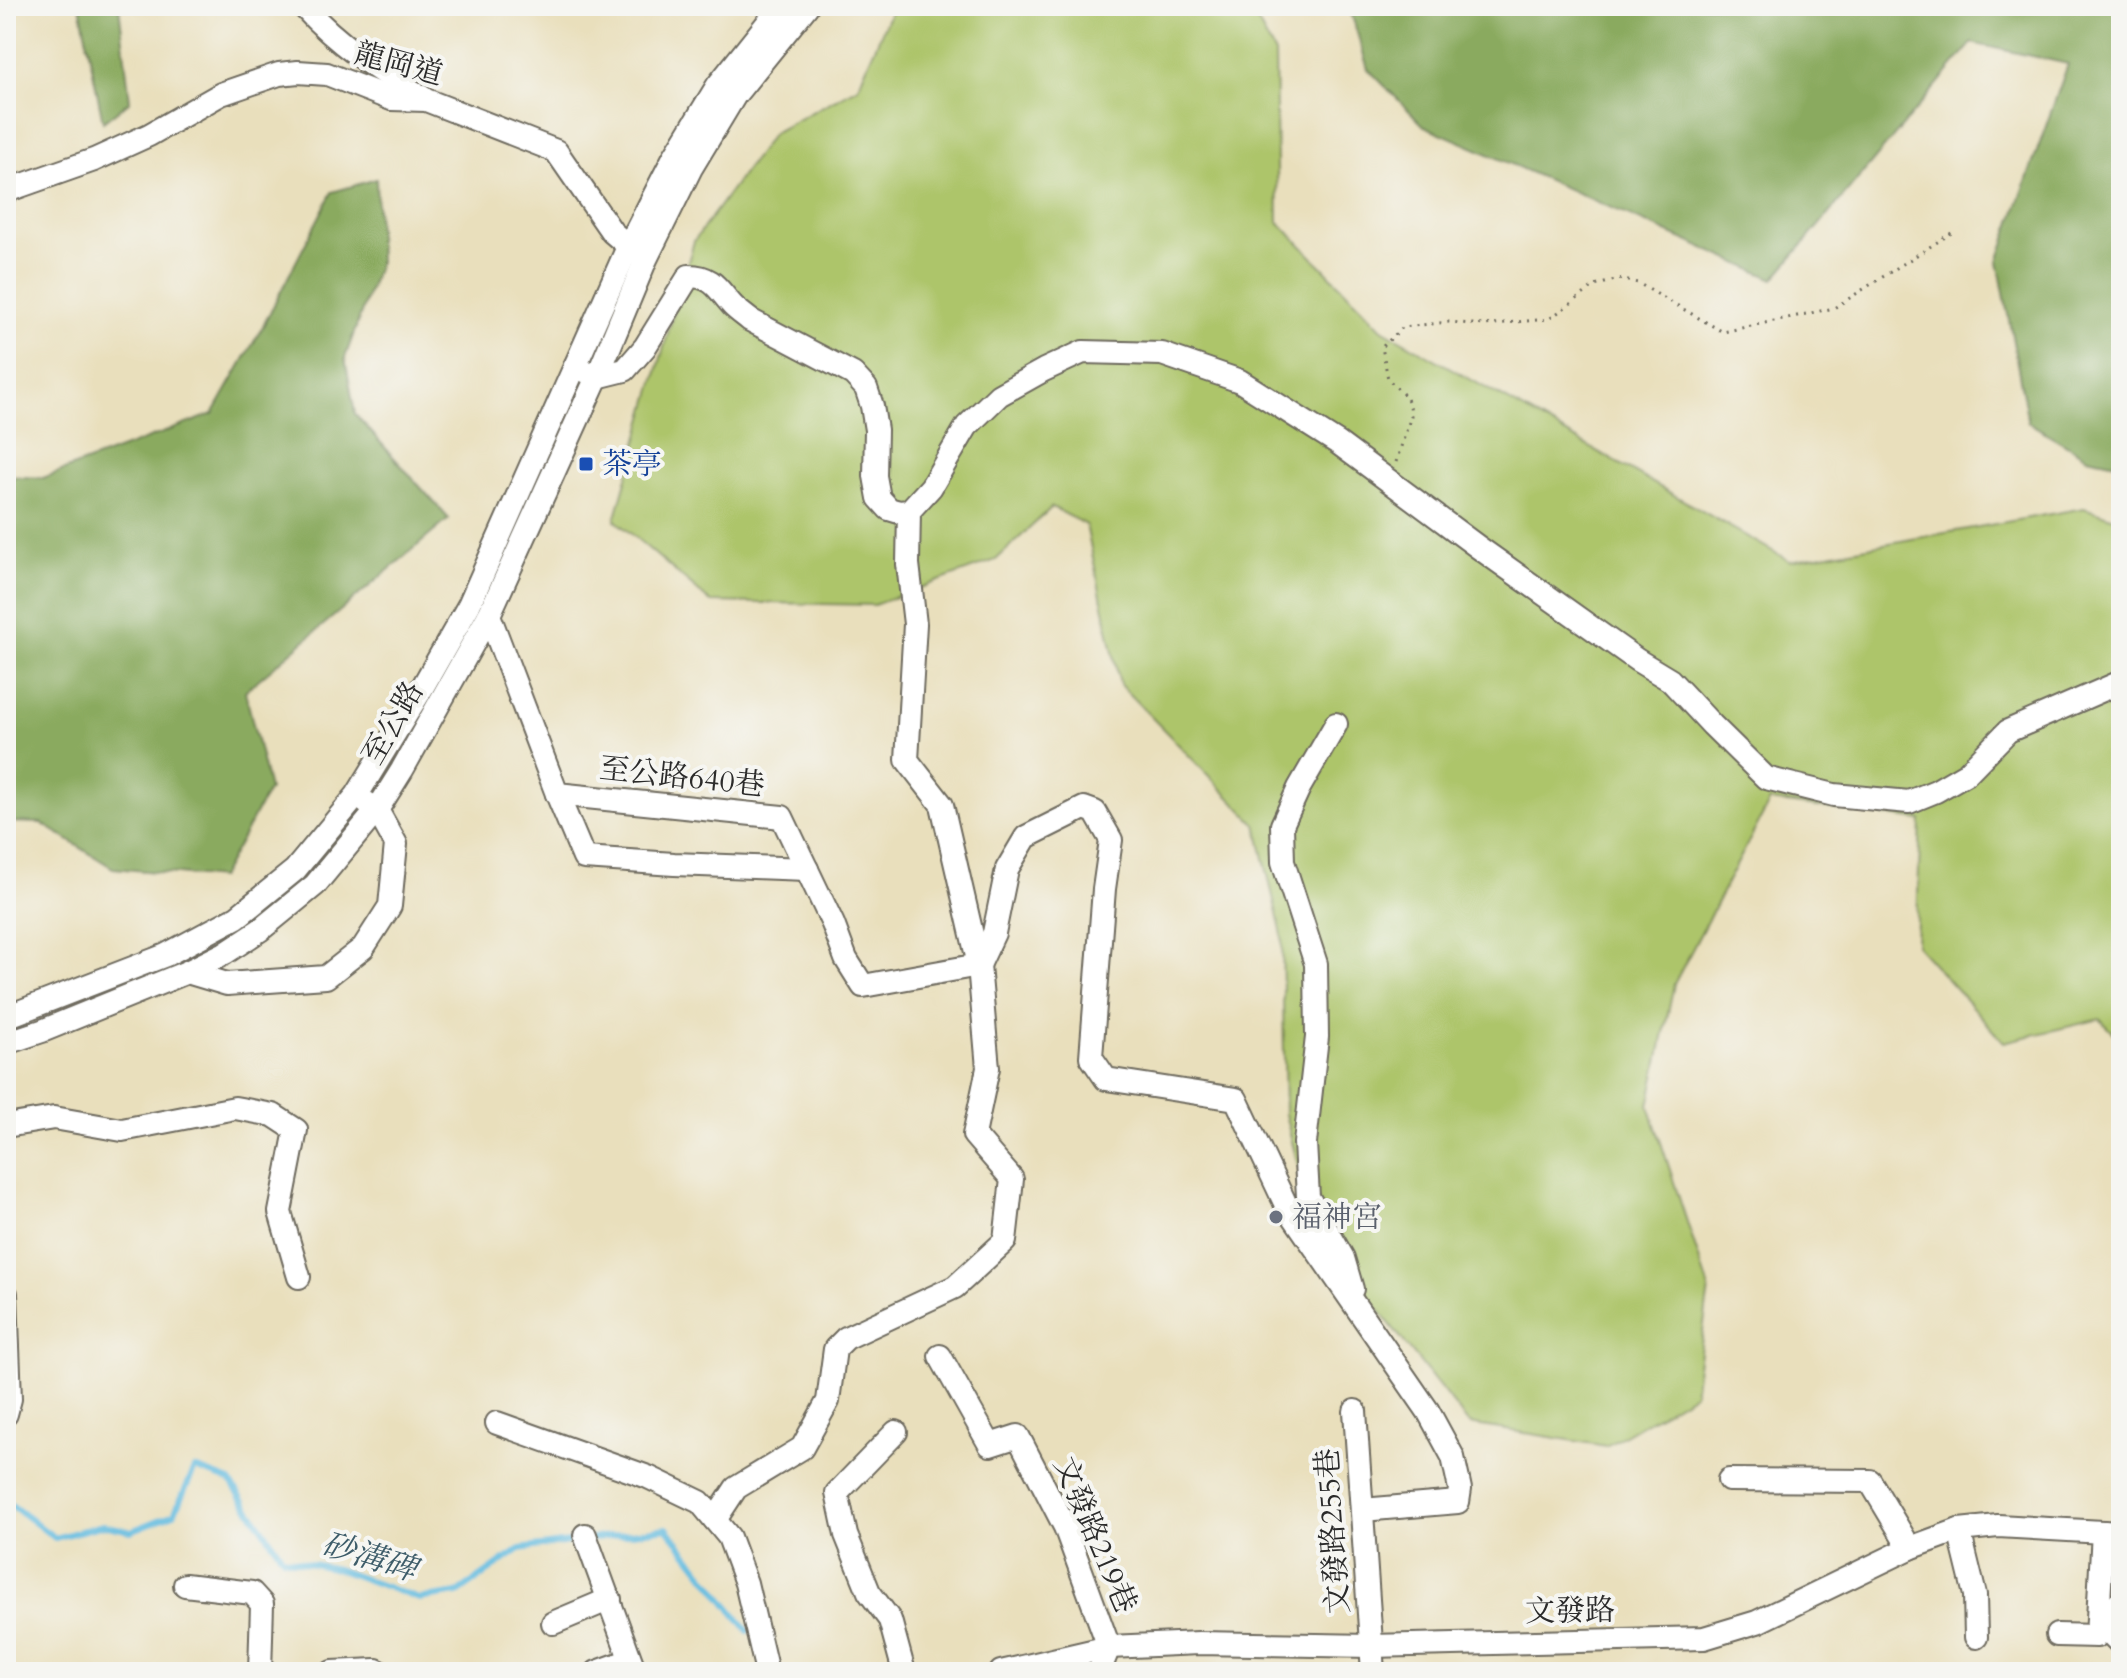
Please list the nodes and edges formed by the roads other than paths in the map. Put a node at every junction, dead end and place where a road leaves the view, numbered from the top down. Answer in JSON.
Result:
{"nodes":[{"id":1,"x":303,"y":6,"type":"edge"},
{"id":2,"x":781,"y":6,"type":"edge"},
{"id":3,"x":807,"y":6,"type":"edge"},
{"id":4,"x":426,"y":100,"type":"junction"},
{"id":5,"x":6,"y":191,"type":"edge"},
{"id":6,"x":637,"y":253,"type":"junction"},
{"id":7,"x":575,"y":366,"type":"junction"},
{"id":8,"x":597,"y":377,"type":"junction"},
{"id":9,"x":909,"y":511,"type":"junction"},
{"id":10,"x":469,"y":605,"type":"junction"},
{"id":11,"x":489,"y":615,"type":"junction"},
{"id":12,"x":2121,"y":682,"type":"edge"},
{"id":13,"x":1336,"y":724,"type":"dead end"},
{"id":14,"x":557,"y":794,"type":"junction"},
{"id":15,"x":357,"y":795,"type":"junction"},
{"id":16,"x":377,"y":810,"type":"junction"},
{"id":17,"x":807,"y":869,"type":"junction"},
{"id":18,"x":979,"y":965,"type":"junction"},
{"id":19,"x":187,"y":972,"type":"junction"},
{"id":20,"x":6,"y":1017,"type":"edge"},
{"id":21,"x":6,"y":1043,"type":"edge"},
{"id":22,"x":6,"y":1126,"type":"edge"},
{"id":23,"x":299,"y":1277,"type":"dead end"},
{"id":24,"x":6,"y":1294,"type":"edge"},
{"id":25,"x":1358,"y":1309,"type":"junction"},
{"id":26,"x":940,"y":1356,"type":"dead end"},
{"id":27,"x":1355,"y":1411,"type":"dead end"},
{"id":28,"x":6,"y":1414,"type":"edge"},
{"id":29,"x":497,"y":1423,"type":"dead end"},
{"id":30,"x":896,"y":1432,"type":"dead end"},
{"id":31,"x":1729,"y":1480,"type":"dead end"},
{"id":32,"x":1362,"y":1510,"type":"junction"},
{"id":33,"x":715,"y":1520,"type":"junction"},
{"id":34,"x":1959,"y":1530,"type":"junction"},
{"id":35,"x":2114,"y":1532,"type":"edge"},
{"id":36,"x":585,"y":1535,"type":"dead end"},
{"id":37,"x":1910,"y":1548,"type":"junction"},
{"id":38,"x":185,"y":1585,"type":"dead end"},
{"id":39,"x":610,"y":1599,"type":"junction"},
{"id":40,"x":553,"y":1623,"type":"dead end"},
{"id":41,"x":2057,"y":1635,"type":"dead end"},
{"id":42,"x":1976,"y":1637,"type":"dead end"},
{"id":43,"x":2121,"y":1644,"type":"edge"},
{"id":44,"x":1371,"y":1646,"type":"junction"},
{"id":45,"x":1109,"y":1647,"type":"junction"},
{"id":46,"x":628,"y":1668,"type":"edge"},
{"id":47,"x":260,"y":1672,"type":"edge"},
{"id":48,"x":332,"y":1672,"type":"edge"},
{"id":49,"x":380,"y":1672,"type":"edge"},
{"id":50,"x":597,"y":1672,"type":"edge"},
{"id":51,"x":767,"y":1672,"type":"edge"},
{"id":52,"x":904,"y":1672,"type":"edge"},
{"id":53,"x":1001,"y":1672,"type":"edge"},
{"id":54,"x":1099,"y":1672,"type":"edge"},
{"id":55,"x":1373,"y":1672,"type":"edge"}],
"edges":[{"from":1,"to":4,"type":"street"},
{"from":2,"to":6,"type":"street"},
{"from":3,"to":6,"type":"street"},
{"from":4,"to":5,"type":"street","name":"龍岡道"},
{"from":4,"to":6,"type":"street","name":"龍岡道"},
{"from":6,"to":7,"type":"street","name":"至公路"},
{"from":6,"to":8,"type":"street","name":"至公路"},
{"from":7,"to":8,"type":"street"},
{"from":7,"to":10,"type":"street","name":"至公路"},
{"from":8,"to":9,"type":"street"},
{"from":8,"to":11,"type":"street","name":"至公路"},
{"from":9,"to":12,"type":"street"},
{"from":9,"to":18,"type":"street"},
{"from":10,"to":11,"type":"street"},
{"from":10,"to":15,"type":"street","name":"至公路"},
{"from":11,"to":14,"type":"street","name":"至公路640巷"},
{"from":11,"to":16,"type":"street","name":"至公路"},
{"from":13,"to":25,"type":"street"},
{"from":14,"to":17,"type":"street","name":"至公路640巷"},
{"from":14,"to":17,"type":"street"},
{"from":15,"to":16,"type":"street"},
{"from":15,"to":20,"type":"street","name":"至公路"},
{"from":16,"to":19,"type":"street","name":"至公路"},
{"from":16,"to":19,"type":"street"},
{"from":17,"to":18,"type":"street","name":"至公路640巷"},
{"from":18,"to":25,"type":"street"},
{"from":18,"to":33,"type":"street"},
{"from":19,"to":21,"type":"street","name":"至公路"},
{"from":22,"to":23,"type":"street"},
{"from":24,"to":28,"type":"street"},
{"from":25,"to":32,"type":"street"},
{"from":26,"to":45,"type":"street","name":"文發路219巷"},
{"from":27,"to":32,"type":"street","name":"文發路255巷"},
{"from":29,"to":33,"type":"street"},
{"from":30,"to":52,"type":"street"},
{"from":31,"to":37,"type":"street"},
{"from":32,"to":44,"type":"street","name":"文發路255巷"},
{"from":33,"to":51,"type":"street"},
{"from":34,"to":35,"type":"street","name":"文發路"},
{"from":34,"to":37,"type":"street","name":"文發路"},
{"from":34,"to":42,"type":"street"},
{"from":35,"to":41,"type":"street"},
{"from":35,"to":43,"type":"street"},
{"from":36,"to":39,"type":"street"},
{"from":37,"to":44,"type":"street","name":"文發路"},
{"from":38,"to":47,"type":"street"},
{"from":39,"to":40,"type":"street"},
{"from":39,"to":46,"type":"street"},
{"from":44,"to":45,"type":"street","name":"文發路"},
{"from":44,"to":55,"type":"street","name":"文發路255巷"},
{"from":45,"to":53,"type":"street","name":"文發路"},
{"from":45,"to":54,"type":"street"},
{"from":46,"to":50,"type":"street"},
{"from":48,"to":49,"type":"street"}]}
